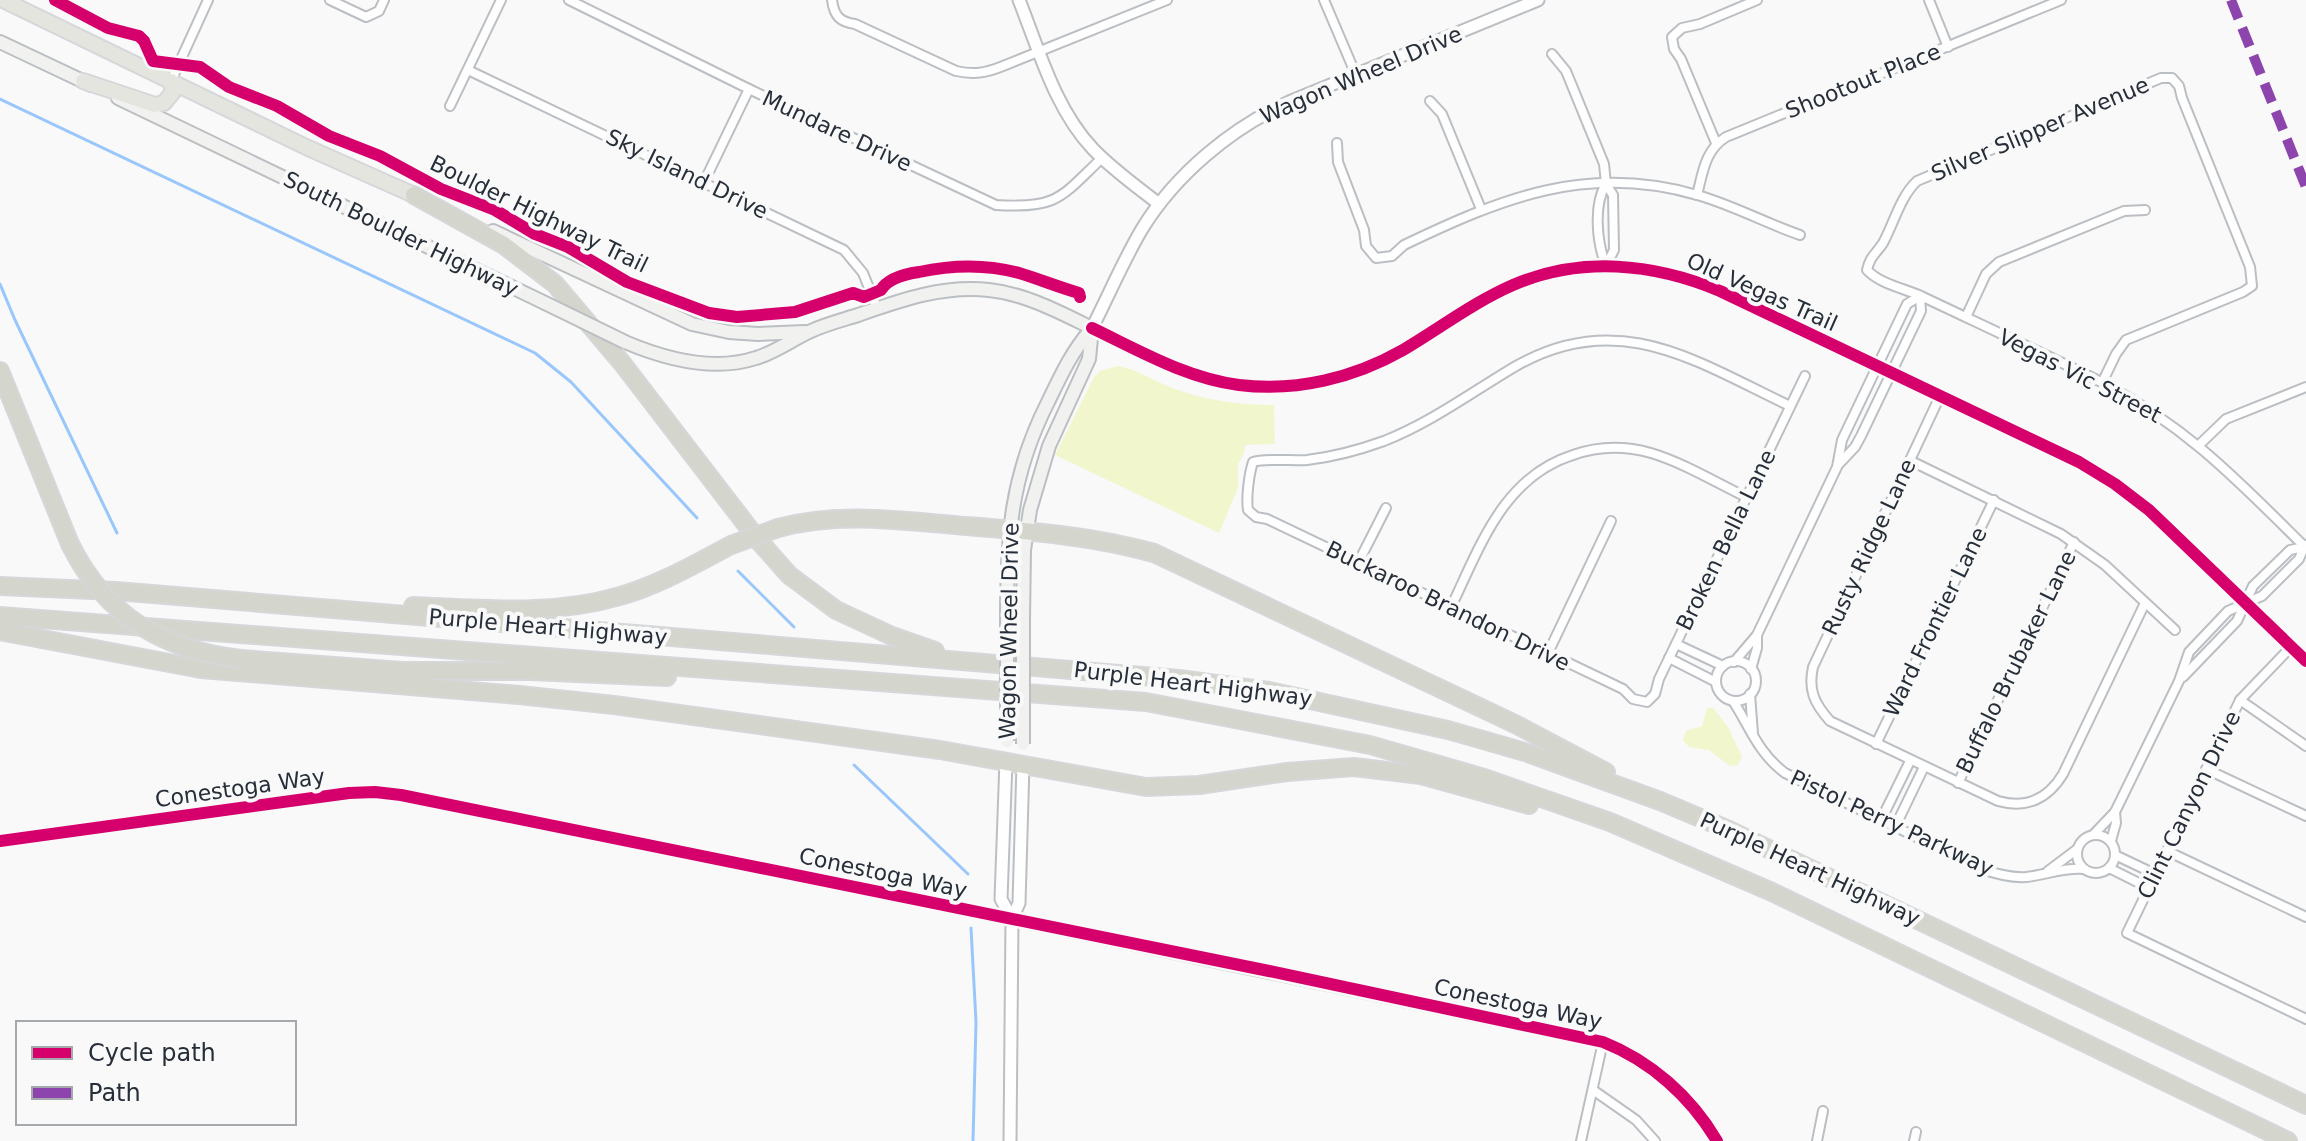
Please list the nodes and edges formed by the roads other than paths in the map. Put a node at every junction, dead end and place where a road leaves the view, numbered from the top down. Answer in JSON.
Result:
{"nodes":[{"id":1,"x":3,"y":0,"type":"edge"},
{"id":2,"x":208,"y":0,"type":"edge"},
{"id":3,"x":330,"y":0,"type":"edge"},
{"id":4,"x":384,"y":0,"type":"edge"},
{"id":5,"x":501,"y":0,"type":"edge"},
{"id":6,"x":569,"y":0,"type":"edge"},
{"id":7,"x":832,"y":0,"type":"edge"},
{"id":8,"x":1019,"y":0,"type":"edge"},
{"id":9,"x":1167,"y":0,"type":"edge"},
{"id":10,"x":1324,"y":0,"type":"edge"},
{"id":11,"x":1538,"y":0,"type":"edge"},
{"id":12,"x":1757,"y":0,"type":"edge"},
{"id":13,"x":1929,"y":0,"type":"edge"},
{"id":14,"x":2061,"y":0,"type":"edge"},
{"id":15,"x":0,"y":42,"type":"edge"},
{"id":16,"x":1948,"y":47,"type":"junction"},
{"id":17,"x":1040,"y":52,"type":"junction"},
{"id":18,"x":1552,"y":54,"type":"dead end"},
{"id":19,"x":468,"y":70,"type":"junction"},
{"id":20,"x":1356,"y":75,"type":"junction"},
{"id":21,"x":83,"y":81,"type":"junction"},
{"id":22,"x":171,"y":81,"type":"junction"},
{"id":23,"x":749,"y":89,"type":"junction"},
{"id":24,"x":1430,"y":101,"type":"dead end"},
{"id":25,"x":450,"y":106,"type":"dead end"},
{"id":26,"x":1337,"y":143,"type":"dead end"},
{"id":27,"x":1716,"y":143,"type":"junction"},
{"id":28,"x":1102,"y":158,"type":"junction"},
{"id":29,"x":704,"y":182,"type":"junction"},
{"id":30,"x":1606,"y":184,"type":"junction"},
{"id":31,"x":414,"y":195,"type":"junction"},
{"id":32,"x":1697,"y":195,"type":"junction"},
{"id":33,"x":1159,"y":204,"type":"junction"},
{"id":34,"x":1481,"y":209,"type":"junction"},
{"id":35,"x":2145,"y":210,"type":"dead end"},
{"id":36,"x":1800,"y":235,"type":"dead end"},
{"id":37,"x":1606,"y":266,"type":"junction"},
{"id":38,"x":1867,"y":270,"type":"joint"},
{"id":39,"x":1920,"y":296,"type":"junction"},
{"id":40,"x":877,"y":308,"type":"junction"},
{"id":41,"x":1966,"y":317,"type":"junction"},
{"id":42,"x":1092,"y":328,"type":"junction"},
{"id":43,"x":811,"y":331,"type":"junction"},
{"id":44,"x":1878,"y":366,"type":"junction"},
{"id":45,"x":0,"y":371,"type":"edge"},
{"id":46,"x":1890,"y":372,"type":"junction"},
{"id":47,"x":1805,"y":376,"type":"dead end"},
{"id":48,"x":2102,"y":383,"type":"junction"},
{"id":49,"x":2306,"y":387,"type":"edge"},
{"id":50,"x":1940,"y":396,"type":"junction"},
{"id":51,"x":1790,"y":406,"type":"junction"},
{"id":52,"x":2199,"y":445,"type":"junction"},
{"id":53,"x":1911,"y":461,"type":"junction"},
{"id":54,"x":1837,"y":467,"type":"junction"},
{"id":55,"x":1746,"y":497,"type":"junction"},
{"id":56,"x":1994,"y":500,"type":"junction"},
{"id":57,"x":1386,"y":508,"type":"dead end"},
{"id":58,"x":1611,"y":521,"type":"dead end"},
{"id":59,"x":1009,"y":528,"type":"junction"},
{"id":60,"x":1027,"y":530,"type":"junction"},
{"id":61,"x":2074,"y":542,"type":"junction"},
{"id":62,"x":2305,"y":547,"type":"edge"},
{"id":63,"x":1358,"y":563,"type":"junction"},
{"id":64,"x":0,"y":586,"type":"edge"},
{"id":65,"x":116,"y":591,"type":"junction"},
{"id":66,"x":2145,"y":603,"type":"junction"},
{"id":67,"x":2245,"y":603,"type":"junction"},
{"id":68,"x":1451,"y":607,"type":"junction"},
{"id":69,"x":0,"y":616,"type":"edge"},
{"id":70,"x":2175,"y":630,"type":"dead end"},
{"id":71,"x":0,"y":631,"type":"edge"},
{"id":72,"x":1757,"y":635,"type":"junction"},
{"id":73,"x":1676,"y":644,"type":"junction"},
{"id":74,"x":2291,"y":647,"type":"junction"},
{"id":75,"x":1548,"y":653,"type":"junction"},
{"id":76,"x":1669,"y":658,"type":"junction"},
{"id":77,"x":960,"y":659,"type":"junction"},
{"id":78,"x":2306,"y":661,"type":"edge"},
{"id":79,"x":1734,"y":662,"type":"junction"},
{"id":80,"x":1723,"y":666,"type":"junction"},
{"id":81,"x":1751,"y":669,"type":"junction"},
{"id":82,"x":1716,"y":682,"type":"junction"},
{"id":83,"x":883,"y":683,"type":"junction"},
{"id":84,"x":1750,"y":694,"type":"junction"},
{"id":85,"x":2240,"y":700,"type":"junction"},
{"id":86,"x":1733,"y":701,"type":"junction"},
{"id":87,"x":1647,"y":702,"type":"joint"},
{"id":88,"x":1753,"y":734,"type":"junction"},
{"id":89,"x":1876,"y":744,"type":"junction"},
{"id":90,"x":2306,"y":746,"type":"edge"},
{"id":91,"x":1910,"y":761,"type":"junction"},
{"id":92,"x":1015,"y":762,"type":"junction"},
{"id":93,"x":1924,"y":767,"type":"junction"},
{"id":94,"x":2206,"y":769,"type":"junction"},
{"id":95,"x":1958,"y":783,"type":"junction"},
{"id":96,"x":1660,"y":801,"type":"junction"},
{"id":97,"x":2115,"y":812,"type":"junction"},
{"id":98,"x":2306,"y":816,"type":"edge"},
{"id":99,"x":1881,"y":820,"type":"junction"},
{"id":100,"x":1895,"y":827,"type":"junction"},
{"id":101,"x":2094,"y":834,"type":"junction"},
{"id":102,"x":0,"y":841,"type":"edge"},
{"id":103,"x":2111,"y":841,"type":"junction"},
{"id":104,"x":2077,"y":849,"type":"junction"},
{"id":105,"x":2167,"y":851,"type":"junction"},
{"id":106,"x":2115,"y":855,"type":"junction"},
{"id":107,"x":2109,"y":868,"type":"junction"},
{"id":108,"x":2084,"y":869,"type":"junction"},
{"id":109,"x":2048,"y":871,"type":"junction"},
{"id":110,"x":2155,"y":874,"type":"junction"},
{"id":111,"x":2149,"y":888,"type":"junction"},
{"id":112,"x":1772,"y":892,"type":"junction"},
{"id":113,"x":2306,"y":917,"type":"edge"},
{"id":114,"x":1012,"y":919,"type":"junction"},
{"id":115,"x":2306,"y":1019,"type":"edge"},
{"id":116,"x":1603,"y":1042,"type":"junction"},
{"id":117,"x":1593,"y":1090,"type":"junction"},
{"id":118,"x":2306,"y":1105,"type":"edge"},
{"id":119,"x":1823,"y":1111,"type":"dead end"},
{"id":120,"x":1010,"y":1141,"type":"edge"},
{"id":121,"x":1581,"y":1141,"type":"edge"},
{"id":122,"x":1655,"y":1141,"type":"edge"},
{"id":123,"x":1717,"y":1141,"type":"edge"},
{"id":124,"x":1817,"y":1141,"type":"edge"},
{"id":125,"x":2288,"y":1141,"type":"edge"}],
"edges":[{"from":1,"to":22,"type":"main road","name":"South Boulder Highway"},
{"from":2,"to":22,"type":"street"},
{"from":3,"to":4,"type":"street"},
{"from":5,"to":19,"type":"street"},
{"from":6,"to":23,"type":"street","name":"Mundare Drive"},
{"from":7,"to":17,"type":"street"},
{"from":8,"to":17,"type":"street"},
{"from":9,"to":17,"type":"street"},
{"from":10,"to":20,"type":"street"},
{"from":11,"to":20,"type":"street","name":"Wagon Wheel Drive"},
{"from":12,"to":27,"type":"street"},
{"from":13,"to":16,"type":"street"},
{"from":14,"to":16,"type":"street","name":"Shootout Place"},
{"from":15,"to":21,"type":"main road","name":"South Boulder Highway"},
{"from":16,"to":27,"type":"street","name":"Shootout Place"},
{"from":17,"to":28,"type":"street"},
{"from":18,"to":30,"type":"street"},
{"from":19,"to":25,"type":"street"},
{"from":19,"to":29,"type":"street","name":"Sky Island Drive"},
{"from":20,"to":33,"type":"street","name":"Wagon Wheel Drive"},
{"from":21,"to":22,"type":"main road"},
{"from":21,"to":43,"type":"main road","name":"South Boulder Highway","bridge":true},
{"from":22,"to":31,"type":"main road","name":"South Boulder Highway"},
{"from":23,"to":28,"type":"street","name":"Mundare Drive"},
{"from":23,"to":29,"type":"street"},
{"from":24,"to":34,"type":"street"},
{"from":26,"to":34,"type":"street"},
{"from":27,"to":32,"type":"street"},
{"from":28,"to":33,"type":"street"},
{"from":29,"to":40,"type":"street","name":"Sky Island Drive"},
{"from":30,"to":32,"type":"street"},
{"from":30,"to":34,"type":"street"},
{"from":30,"to":37,"type":"street"},
{"from":30,"to":37,"type":"street"},
{"from":31,"to":43,"type":"main road","name":"South Boulder Highway"},
{"from":31,"to":77,"type":"highway"},
{"from":32,"to":36,"type":"street"},
{"from":33,"to":42,"type":"street","name":"Wagon Wheel Drive"},
{"from":35,"to":41,"type":"street"},
{"from":37,"to":42,"type":"street","name":"Old Vegas Trail"},
{"from":37,"to":44,"type":"street","name":"Old Vegas Trail"},
{"from":38,"to":39,"type":"street","name":"Vegas Vic Street"},
{"from":38,"to":48,"type":"street","name":"Silver Slipper Avenue"},
{"from":39,"to":41,"type":"street","name":"Vegas Vic Street"},
{"from":39,"to":44,"type":"street"},
{"from":39,"to":46,"type":"street"},
{"from":40,"to":42,"type":"main road","name":"South Boulder Highway"},
{"from":40,"to":43,"type":"main road","name":"South Boulder Highway"},
{"from":41,"to":48,"type":"street","name":"Vegas Vic Street"},
{"from":42,"to":59,"type":"main road","name":"Wagon Wheel Drive"},
{"from":42,"to":60,"type":"main road","name":"Wagon Wheel Drive"},
{"from":44,"to":46,"type":"street","name":"Old Vegas Trail"},
{"from":44,"to":54,"type":"street"},
{"from":45,"to":83,"type":"highway","bridge":true},
{"from":46,"to":50,"type":"street","name":"Old Vegas Trail"},
{"from":46,"to":54,"type":"street"},
{"from":47,"to":51,"type":"street","name":"Broken Bella Lane"},
{"from":48,"to":52,"type":"street","name":"Vegas Vic Street"},
{"from":49,"to":52,"type":"street"},
{"from":50,"to":53,"type":"street","name":"Rusty Ridge Lane"},
{"from":50,"to":67,"type":"street","name":"Old Vegas Trail"},
{"from":51,"to":55,"type":"street","name":"Broken Bella Lane"},
{"from":51,"to":63,"type":"street","name":"Buckaroo Brandon Drive"},
{"from":52,"to":62,"type":"street","name":"Vegas Vic Street"},
{"from":53,"to":56,"type":"street"},
{"from":53,"to":89,"type":"street","name":"Rusty Ridge Lane"},
{"from":54,"to":72,"type":"street"},
{"from":55,"to":68,"type":"street"},
{"from":55,"to":73,"type":"street","name":"Broken Bella Lane"},
{"from":56,"to":61,"type":"street"},
{"from":56,"to":89,"type":"street","name":"Ward Frontier Lane"},
{"from":57,"to":63,"type":"street"},
{"from":58,"to":75,"type":"street"},
{"from":59,"to":60,"type":"highway"},
{"from":59,"to":65,"type":"highway","bridge":true},
{"from":59,"to":92,"type":"main road","name":"Wagon Wheel Drive","bridge":true},
{"from":60,"to":92,"type":"main road","name":"Wagon Wheel Drive","bridge":true},
{"from":60,"to":96,"type":"highway"},
{"from":61,"to":66,"type":"street"},
{"from":61,"to":95,"type":"street","name":"Buffalo Brubaker Lane"},
{"from":62,"to":67,"type":"street"},
{"from":63,"to":68,"type":"street","name":"Buckaroo Brandon Drive"},
{"from":64,"to":65,"type":"highway","name":"Purple Heart Highway"},
{"from":65,"to":77,"type":"highway","name":"Purple Heart Highway"},
{"from":66,"to":70,"type":"street"},
{"from":66,"to":95,"type":"street"},
{"from":67,"to":74,"type":"street","name":"Old Vegas Trail"},
{"from":67,"to":97,"type":"street"},
{"from":68,"to":75,"type":"street","name":"Buckaroo Brandon Drive"},
{"from":69,"to":83,"type":"highway","name":"Purple Heart Highway"},
{"from":71,"to":92,"type":"highway"},
{"from":72,"to":79,"type":"street"},
{"from":72,"to":81,"type":"street"},
{"from":73,"to":76,"type":"street","name":"Broken Bella Lane"},
{"from":73,"to":80,"type":"street"},
{"from":74,"to":78,"type":"street","name":"Old Vegas Trail"},
{"from":74,"to":85,"type":"street","name":"Clint Canyon Drive"},
{"from":75,"to":87,"type":"street","name":"Buckaroo Brandon Drive"},
{"from":76,"to":82,"type":"street"},
{"from":76,"to":87,"type":"street","name":"Broken Bella Lane"},
{"from":77,"to":96,"type":"highway","name":"Purple Heart Highway"},
{"from":79,"to":80,"type":"street"},
{"from":79,"to":81,"type":"street"},
{"from":80,"to":82,"type":"street"},
{"from":81,"to":84,"type":"street"},
{"from":82,"to":86,"type":"street"},
{"from":83,"to":112,"type":"highway","name":"Purple Heart Highway"},
{"from":84,"to":86,"type":"street"},
{"from":84,"to":88,"type":"street"},
{"from":85,"to":90,"type":"street"},
{"from":85,"to":94,"type":"street","name":"Clint Canyon Drive"},
{"from":86,"to":88,"type":"street","name":"Pistol Perry Parkway"},
{"from":88,"to":99,"type":"street","name":"Pistol Perry Parkway"},
{"from":89,"to":91,"type":"street"},
{"from":91,"to":93,"type":"street"},
{"from":91,"to":99,"type":"street"},
{"from":92,"to":112,"type":"highway"},
{"from":92,"to":114,"type":"street"},
{"from":92,"to":114,"type":"street"},
{"from":93,"to":95,"type":"street"},
{"from":93,"to":100,"type":"street"},
{"from":94,"to":98,"type":"street"},
{"from":94,"to":105,"type":"street","name":"Clint Canyon Drive"},
{"from":96,"to":118,"type":"highway","name":"Purple Heart Highway"},
{"from":97,"to":101,"type":"street"},
{"from":97,"to":103,"type":"street"},
{"from":99,"to":100,"type":"street","name":"Pistol Perry Parkway"},
{"from":100,"to":109,"type":"street","name":"Pistol Perry Parkway"},
{"from":101,"to":103,"type":"street"},
{"from":101,"to":104,"type":"street"},
{"from":102,"to":114,"type":"street","name":"Conestoga Way"},
{"from":103,"to":106,"type":"street"},
{"from":104,"to":108,"type":"street"},
{"from":104,"to":109,"type":"street"},
{"from":105,"to":110,"type":"street","name":"Clint Canyon Drive"},
{"from":105,"to":113,"type":"street"},
{"from":106,"to":107,"type":"street"},
{"from":106,"to":110,"type":"street"},
{"from":107,"to":108,"type":"street"},
{"from":107,"to":111,"type":"street"},
{"from":108,"to":109,"type":"street","name":"Pistol Perry Parkway"},
{"from":110,"to":111,"type":"street","name":"Clint Canyon Drive"},
{"from":111,"to":115,"type":"street","name":"Clint Canyon Drive"},
{"from":112,"to":125,"type":"highway","name":"Purple Heart Highway"},
{"from":114,"to":116,"type":"street","name":"Conestoga Way"},
{"from":114,"to":120,"type":"street"},
{"from":116,"to":117,"type":"street"},
{"from":116,"to":123,"type":"street","name":"Conestoga Way"},
{"from":117,"to":121,"type":"street"},
{"from":117,"to":122,"type":"street"},
{"from":119,"to":124,"type":"street"}]}
